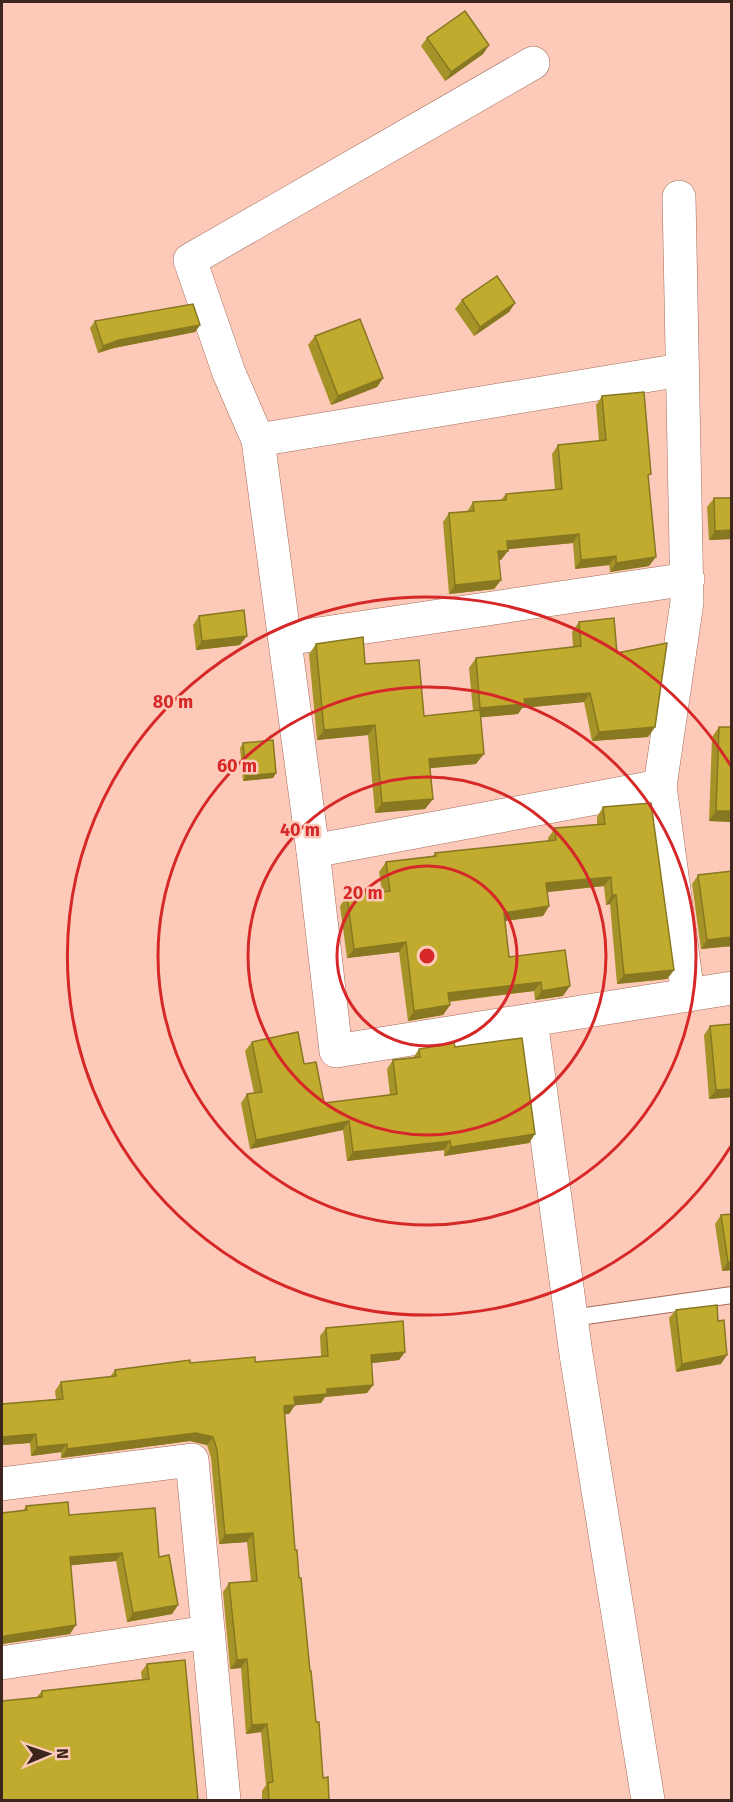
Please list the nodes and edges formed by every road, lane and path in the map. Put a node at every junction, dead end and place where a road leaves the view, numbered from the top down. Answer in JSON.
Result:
{"nodes":[{"id":1,"x":533,"y":63,"type":"dead end"},
{"id":2,"x":679,"y":197,"type":"dead end"},
{"id":3,"x":681,"y":370,"type":"junction"},
{"id":4,"x":258,"y":440,"type":"junction"},
{"id":5,"x":688,"y":579,"type":"junction"},
{"id":6,"x":285,"y":639,"type":"junction"},
{"id":7,"x":660,"y":786,"type":"junction"},
{"id":8,"x":313,"y":851,"type":"junction"},
{"id":9,"x":732,"y":988,"type":"edge"},
{"id":10,"x":688,"y":995,"type":"junction"},
{"id":11,"x":531,"y":1020,"type":"junction"},
{"id":12,"x":732,"y":1295,"type":"edge"},
{"id":13,"x":572,"y":1318,"type":"junction"},
{"id":14,"x":2,"y":1484,"type":"edge"},
{"id":15,"x":208,"y":1632,"type":"junction"},
{"id":16,"x":2,"y":1663,"type":"edge"},
{"id":17,"x":224,"y":1800,"type":"edge"},
{"id":18,"x":648,"y":1800,"type":"edge"}],
"edges":[{"from":1,"to":4,"type":"street"},
{"from":2,"to":3,"type":"street"},
{"from":3,"to":4,"type":"street"},
{"from":3,"to":5,"type":"street"},
{"from":4,"to":6,"type":"street"},
{"from":5,"to":6,"type":"street"},
{"from":5,"to":7,"type":"street"},
{"from":6,"to":8,"type":"street"},
{"from":7,"to":8,"type":"street"},
{"from":7,"to":10,"type":"street"},
{"from":8,"to":11,"type":"street"},
{"from":9,"to":10,"type":"street"},
{"from":10,"to":11,"type":"street"},
{"from":11,"to":13,"type":"street"},
{"from":12,"to":13,"type":"lane"},
{"from":13,"to":18,"type":"street"},
{"from":14,"to":15,"type":"street"},
{"from":15,"to":16,"type":"street"},
{"from":15,"to":17,"type":"street"}]}
